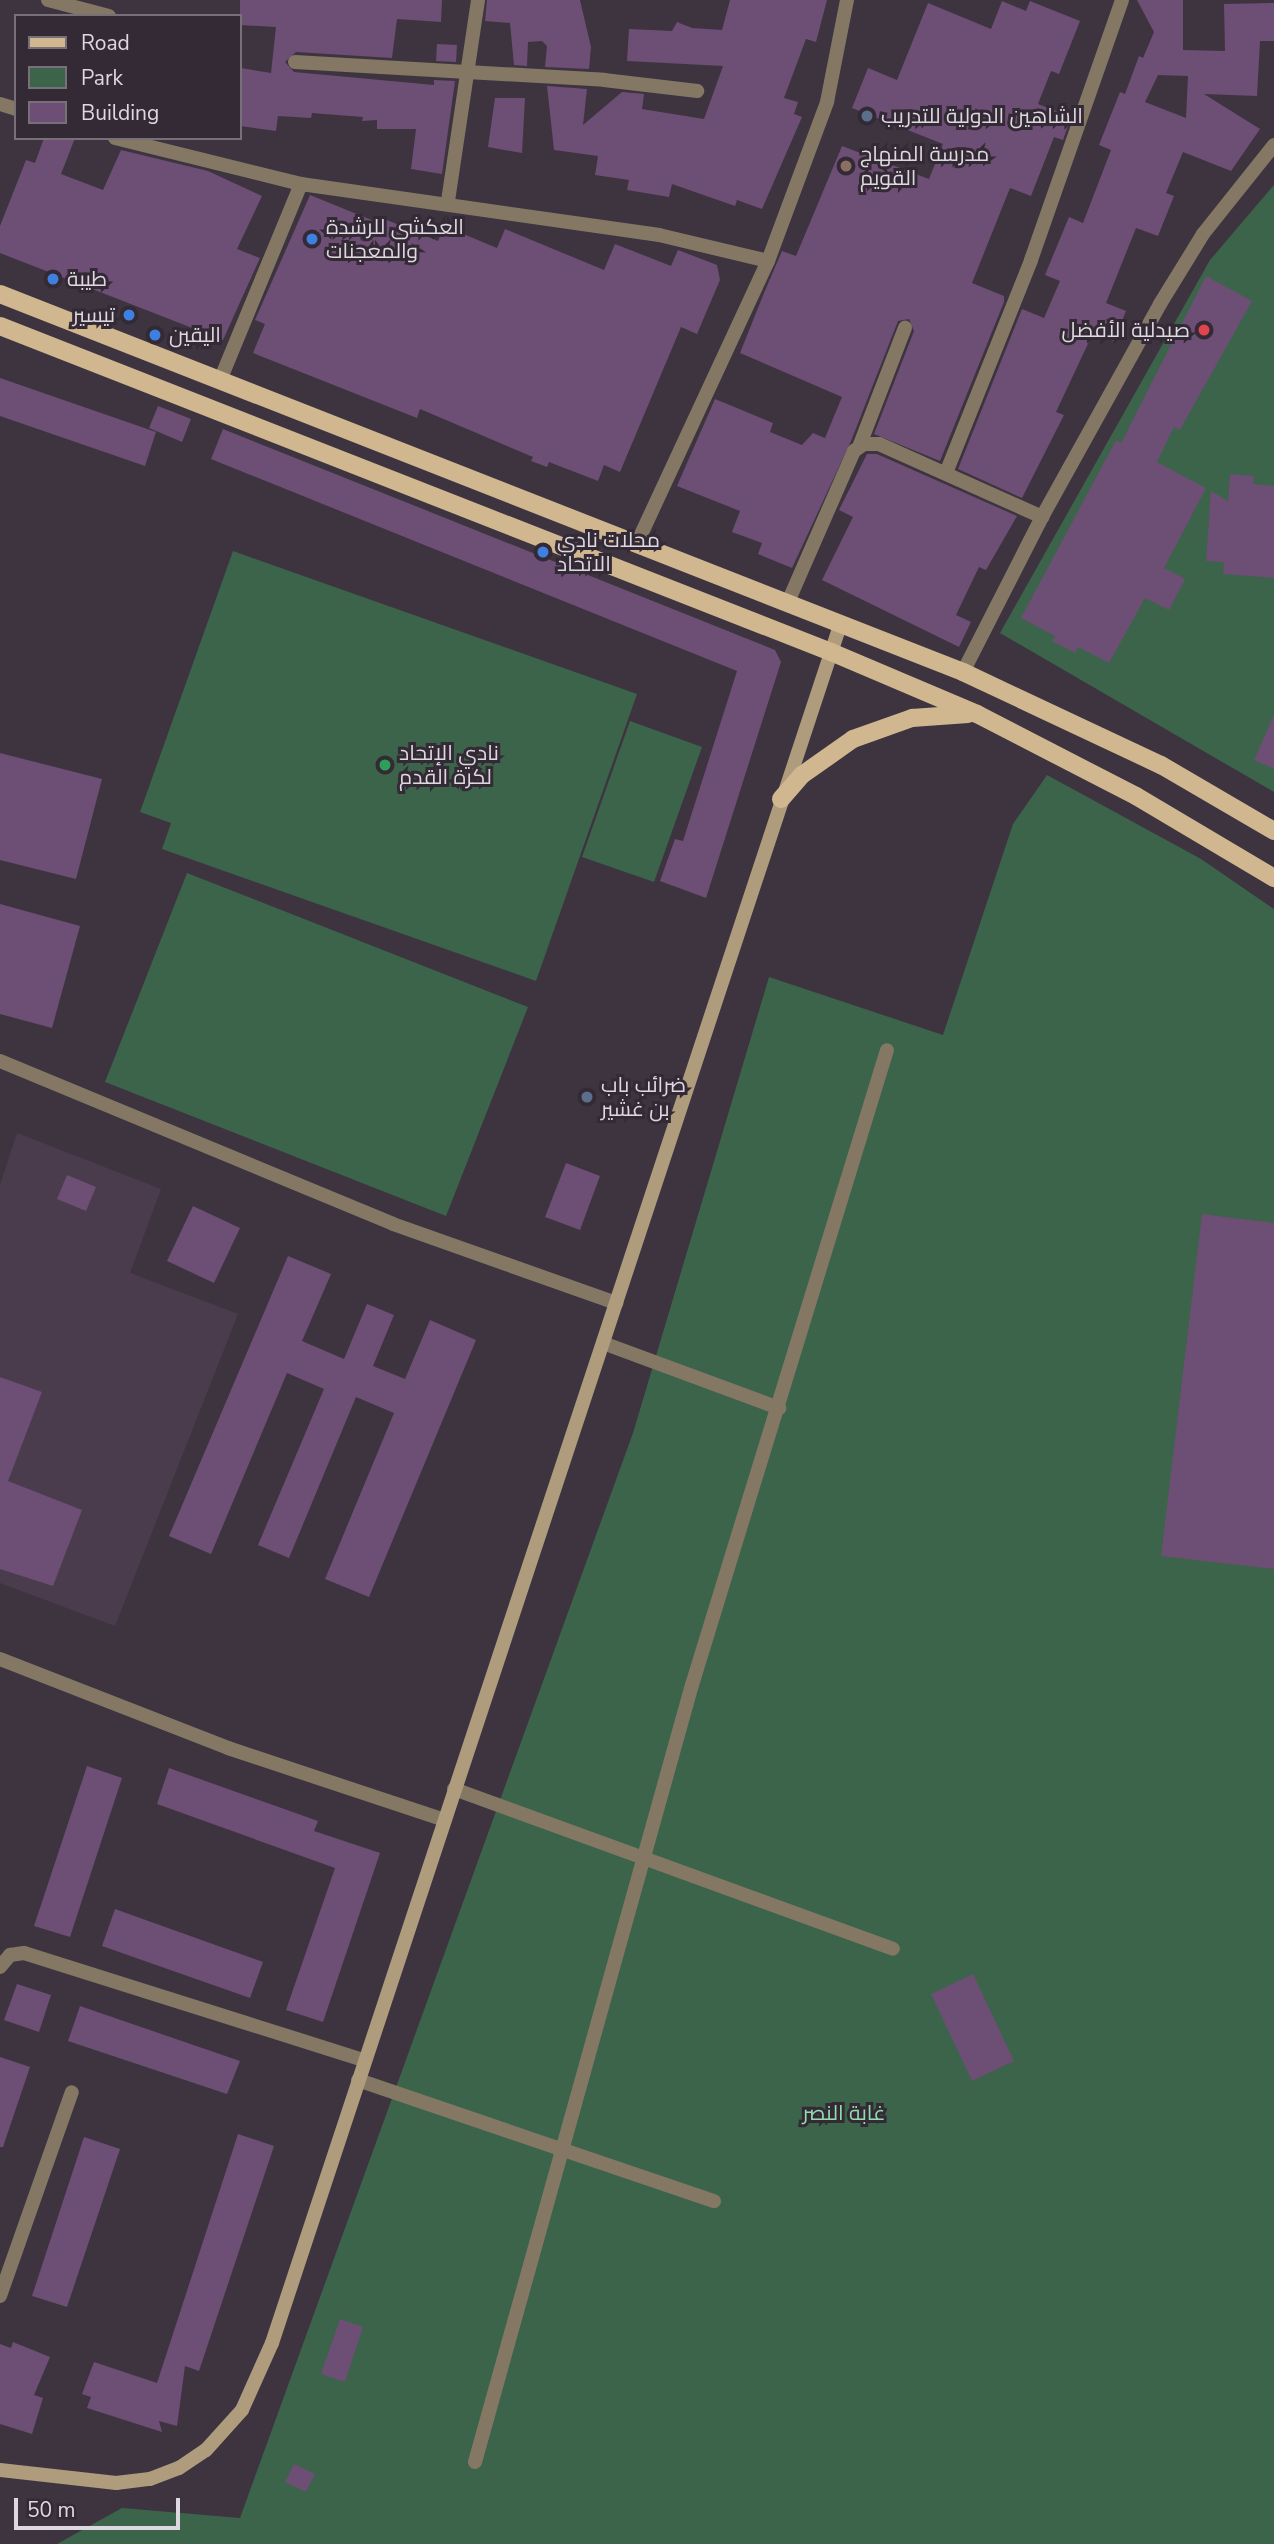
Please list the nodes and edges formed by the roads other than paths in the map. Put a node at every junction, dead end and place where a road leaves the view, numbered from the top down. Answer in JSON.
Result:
{"nodes":[{"id":1,"x":48,"y":0,"type":"edge"},
{"id":2,"x":478,"y":0,"type":"edge"},
{"id":3,"x":847,"y":0,"type":"edge"},
{"id":4,"x":1122,"y":0,"type":"edge"},
{"id":5,"x":101,"y":14,"type":"edge"},
{"id":6,"x":295,"y":62,"type":"dead end"},
{"id":7,"x":470,"y":73,"type":"junction"},
{"id":8,"x":697,"y":91,"type":"dead end"},
{"id":9,"x":123,"y":140,"type":"edge"},
{"id":10,"x":1274,"y":145,"type":"edge"},
{"id":11,"x":302,"y":184,"type":"junction"},
{"id":12,"x":448,"y":201,"type":"junction"},
{"id":13,"x":768,"y":261,"type":"junction"},
{"id":14,"x":0,"y":294,"type":"edge"},
{"id":15,"x":0,"y":326,"type":"edge"},
{"id":16,"x":905,"y":328,"type":"dead end"},
{"id":17,"x":221,"y":378,"type":"junction"},
{"id":18,"x":859,"y":446,"type":"junction"},
{"id":19,"x":946,"y":473,"type":"junction"},
{"id":20,"x":1042,"y":517,"type":"junction"},
{"id":21,"x":638,"y":541,"type":"junction"},
{"id":22,"x":788,"y":602,"type":"junction"},
{"id":23,"x":841,"y":624,"type":"junction"},
{"id":24,"x":831,"y":652,"type":"junction"},
{"id":25,"x":963,"y":672,"type":"junction"},
{"id":26,"x":977,"y":714,"type":"junction"},
{"id":27,"x":781,"y":799,"type":"junction"},
{"id":28,"x":1274,"y":831,"type":"edge"},
{"id":29,"x":1274,"y":878,"type":"edge"},
{"id":30,"x":887,"y":1050,"type":"dead end"},
{"id":31,"x":0,"y":1061,"type":"edge"},
{"id":32,"x":616,"y":1303,"type":"junction"},
{"id":33,"x":603,"y":1343,"type":"junction"},
{"id":34,"x":779,"y":1408,"type":"junction"},
{"id":35,"x":0,"y":1659,"type":"edge"},
{"id":36,"x":454,"y":1788,"type":"junction"},
{"id":37,"x":444,"y":1820,"type":"junction"},
{"id":38,"x":645,"y":1857,"type":"junction"},
{"id":39,"x":893,"y":1949,"type":"dead end"},
{"id":40,"x":0,"y":1967,"type":"edge"},
{"id":41,"x":364,"y":2060,"type":"junction"},
{"id":42,"x":358,"y":2080,"type":"junction"},
{"id":43,"x":72,"y":2092,"type":"dead end"},
{"id":44,"x":564,"y":2150,"type":"junction"},
{"id":45,"x":713,"y":2201,"type":"dead end"},
{"id":46,"x":0,"y":2296,"type":"edge"},
{"id":47,"x":475,"y":2462,"type":"dead end"},
{"id":48,"x":0,"y":2470,"type":"edge"}],
"edges":[{"from":1,"to":5,"type":"street"},
{"from":2,"to":7,"type":"street"},
{"from":3,"to":13,"type":"street"},
{"from":4,"to":19,"type":"street"},
{"from":6,"to":7,"type":"street"},
{"from":7,"to":8,"type":"street"},
{"from":7,"to":12,"type":"street"},
{"from":9,"to":11,"type":"street"},
{"from":10,"to":20,"type":"street"},
{"from":11,"to":12,"type":"street"},
{"from":11,"to":17,"type":"street"},
{"from":12,"to":13,"type":"street"},
{"from":13,"to":21,"type":"street"},
{"from":14,"to":17,"type":"main road"},
{"from":15,"to":24,"type":"main road"},
{"from":16,"to":18,"type":"street"},
{"from":17,"to":21,"type":"main road"},
{"from":18,"to":19,"type":"street"},
{"from":18,"to":22,"type":"street"},
{"from":19,"to":20,"type":"street"},
{"from":20,"to":25,"type":"street"},
{"from":21,"to":22,"type":"main road"},
{"from":22,"to":23,"type":"main road"},
{"from":23,"to":24,"type":"street"},
{"from":23,"to":25,"type":"main road"},
{"from":24,"to":26,"type":"main road"},
{"from":24,"to":27,"type":"street"},
{"from":25,"to":28,"type":"main road"},
{"from":26,"to":27,"type":"main road"},
{"from":26,"to":29,"type":"main road"},
{"from":27,"to":32,"type":"street"},
{"from":30,"to":34,"type":"street"},
{"from":31,"to":32,"type":"street"},
{"from":32,"to":33,"type":"street"},
{"from":33,"to":34,"type":"street"},
{"from":33,"to":36,"type":"street"},
{"from":34,"to":38,"type":"street"},
{"from":35,"to":37,"type":"street"},
{"from":36,"to":37,"type":"street"},
{"from":36,"to":38,"type":"street"},
{"from":37,"to":41,"type":"street"},
{"from":38,"to":39,"type":"street"},
{"from":38,"to":44,"type":"street"},
{"from":40,"to":41,"type":"street"},
{"from":41,"to":42,"type":"street"},
{"from":42,"to":44,"type":"street"},
{"from":42,"to":48,"type":"street"},
{"from":43,"to":46,"type":"street"},
{"from":44,"to":45,"type":"street"},
{"from":44,"to":47,"type":"street"}]}
